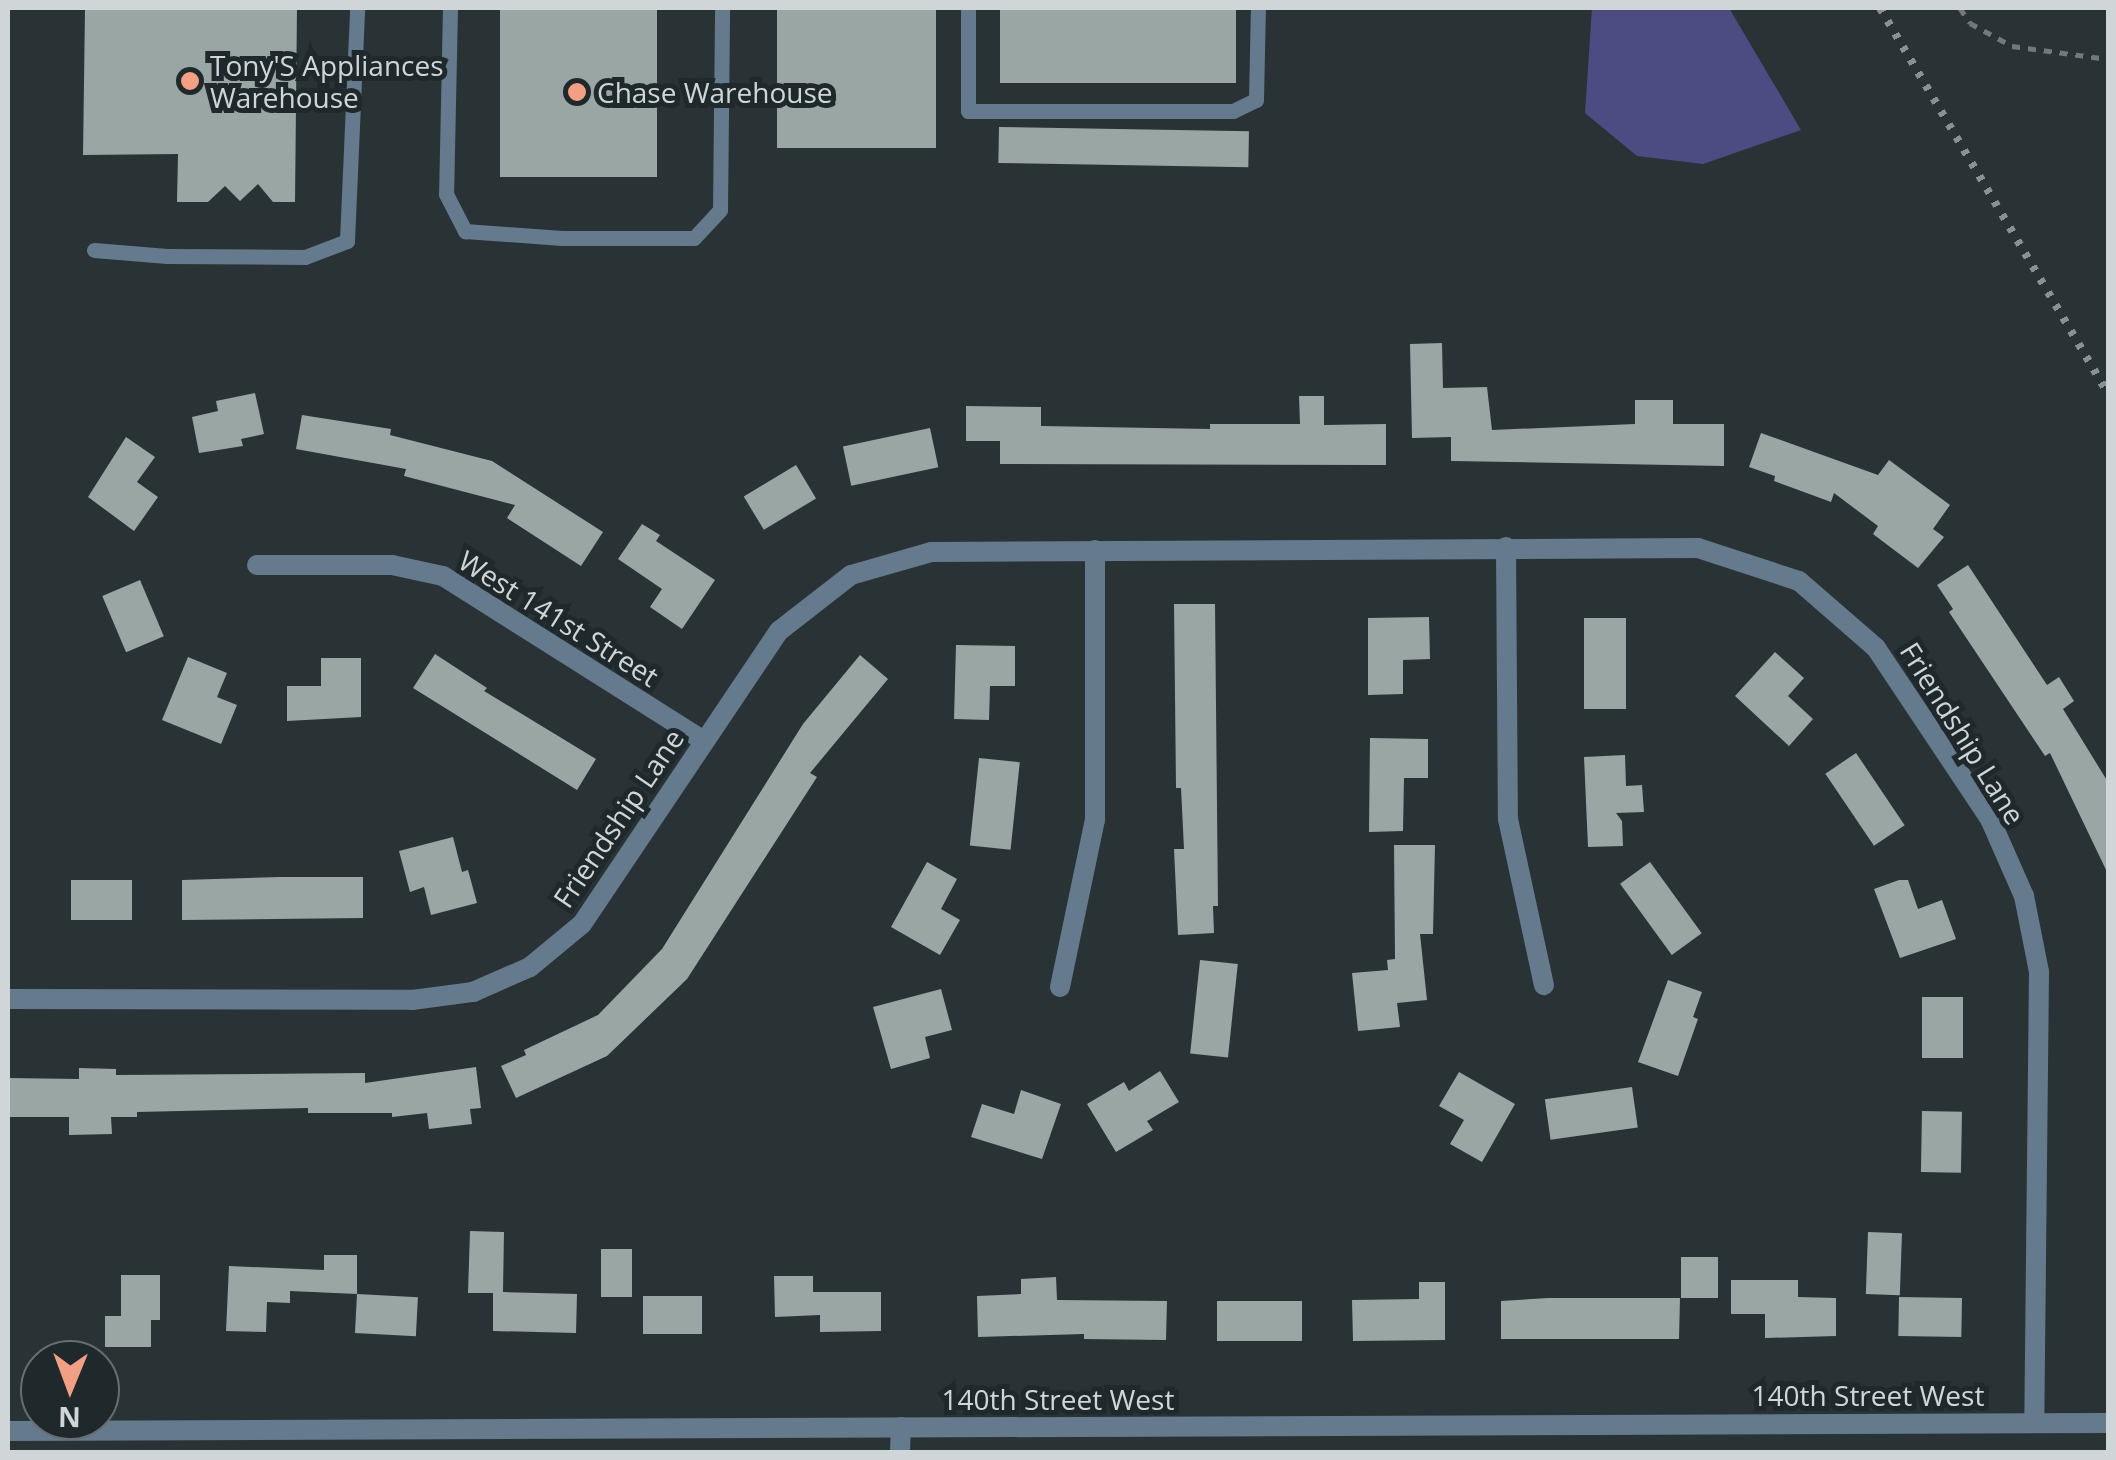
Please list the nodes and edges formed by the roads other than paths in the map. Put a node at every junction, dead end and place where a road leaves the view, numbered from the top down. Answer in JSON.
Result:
{"nodes":[{"id":1,"x":357,"y":8,"type":"edge"},
{"id":2,"x":450,"y":8,"type":"edge"},
{"id":3,"x":722,"y":8,"type":"edge"},
{"id":4,"x":968,"y":8,"type":"edge"},
{"id":5,"x":1258,"y":8,"type":"edge"},
{"id":6,"x":94,"y":250,"type":"dead end"},
{"id":7,"x":1506,"y":547,"type":"junction"},
{"id":8,"x":1094,"y":550,"type":"junction"},
{"id":9,"x":258,"y":565,"type":"dead end"},
{"id":10,"x":704,"y":740,"type":"junction"},
{"id":11,"x":1544,"y":985,"type":"dead end"},
{"id":12,"x":1060,"y":987,"type":"dead end"},
{"id":13,"x":8,"y":999,"type":"edge"},
{"id":14,"x":2034,"y":1422,"type":"junction"},
{"id":15,"x":2108,"y":1422,"type":"edge"},
{"id":16,"x":900,"y":1427,"type":"junction"},
{"id":17,"x":8,"y":1431,"type":"edge"},
{"id":18,"x":900,"y":1452,"type":"edge"}],
"edges":[{"from":1,"to":6,"type":"lane"},
{"from":2,"to":3,"type":"lane"},
{"from":4,"to":5,"type":"lane"},
{"from":7,"to":8,"type":"street","name":"Friendship Lane"},
{"from":7,"to":11,"type":"street"},
{"from":7,"to":14,"type":"street","name":"Friendship Lane"},
{"from":8,"to":10,"type":"street","name":"Friendship Lane"},
{"from":8,"to":12,"type":"street"},
{"from":9,"to":10,"type":"street","name":"West 141st Street"},
{"from":10,"to":13,"type":"street","name":"Friendship Lane"},
{"from":14,"to":15,"type":"street","name":"140th Street West"},
{"from":14,"to":16,"type":"street","name":"140th Street West"},
{"from":16,"to":17,"type":"street","name":"140th Street West"},
{"from":16,"to":18,"type":"street"}]}
